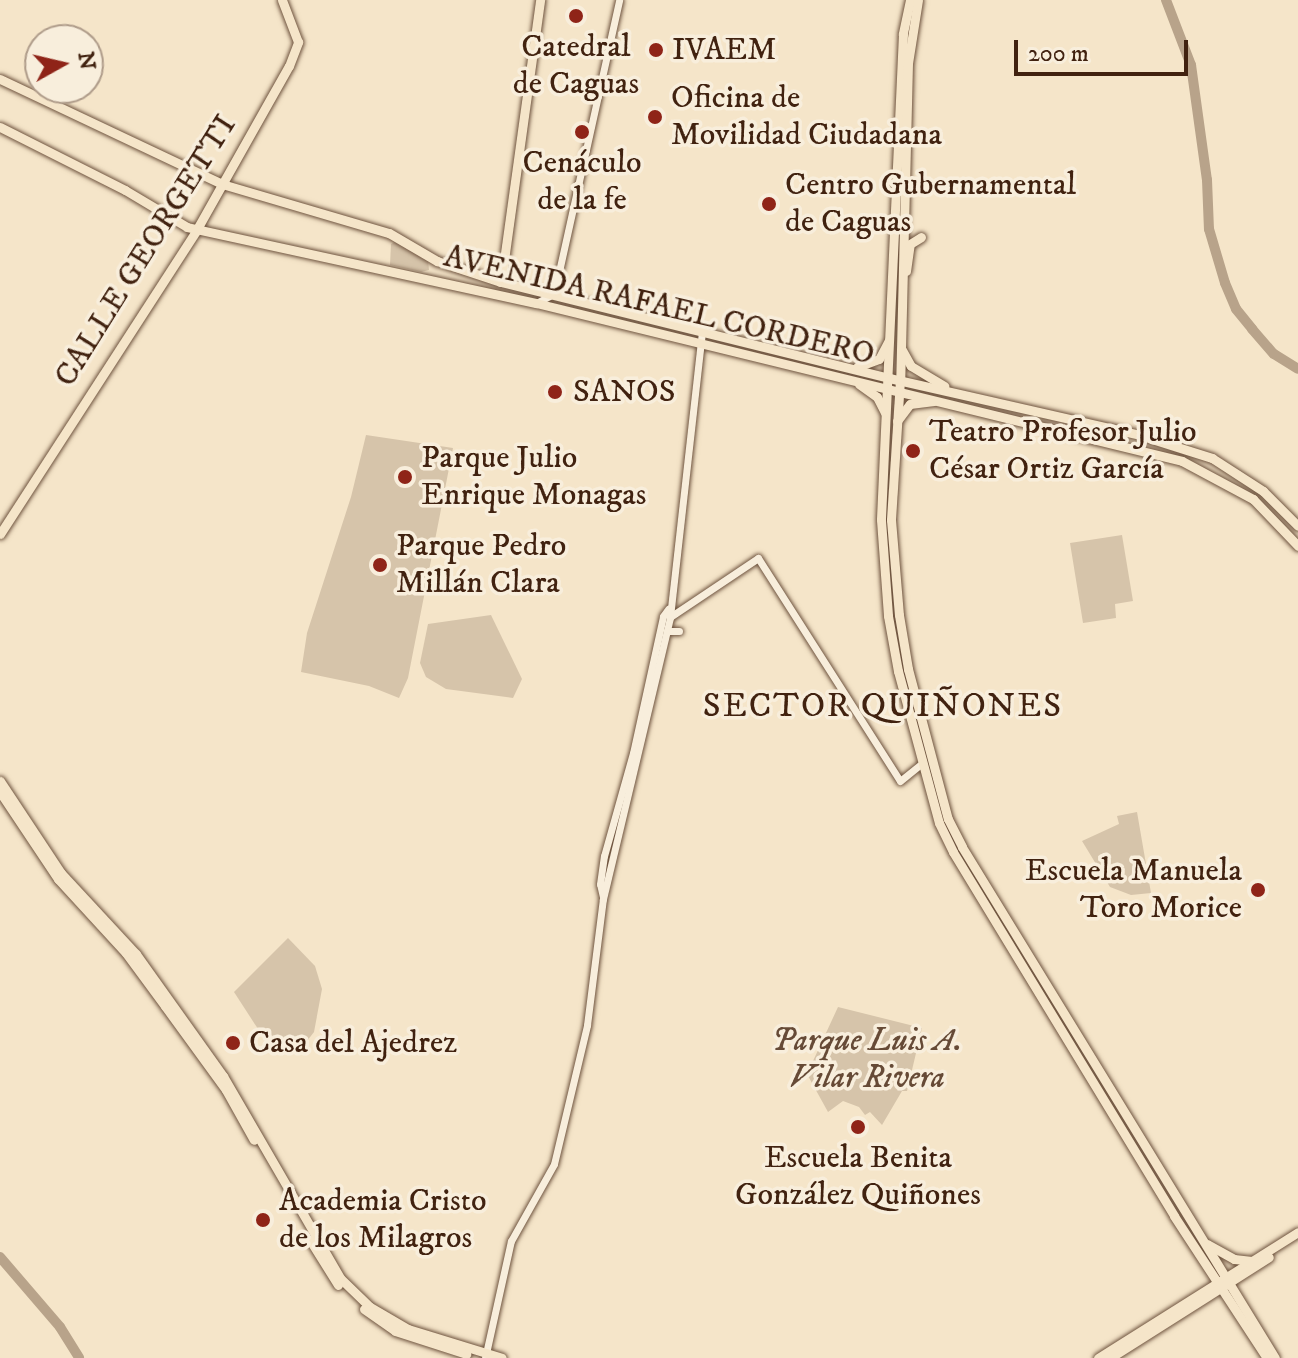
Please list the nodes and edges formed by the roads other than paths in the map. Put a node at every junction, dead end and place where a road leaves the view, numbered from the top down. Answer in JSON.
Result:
{"nodes":[{"id":1,"x":282,"y":0,"type":"edge"},
{"id":2,"x":540,"y":0,"type":"edge"},
{"id":3,"x":619,"y":0,"type":"edge"},
{"id":4,"x":910,"y":0,"type":"edge"},
{"id":5,"x":918,"y":0,"type":"edge"},
{"id":6,"x":0,"y":79,"type":"edge"},
{"id":7,"x":0,"y":127,"type":"edge"},
{"id":8,"x":896,"y":183,"type":"junction"},
{"id":9,"x":222,"y":184,"type":"junction"},
{"id":10,"x":902,"y":223,"type":"junction"},
{"id":11,"x":197,"y":229,"type":"junction"},
{"id":12,"x":921,"y":237,"type":"dead end"},
{"id":13,"x":501,"y":282,"type":"junction"},
{"id":14,"x":554,"y":294,"type":"junction"},
{"id":15,"x":536,"y":303,"type":"junction"},
{"id":16,"x":898,"y":308,"type":"junction"},
{"id":17,"x":702,"y":330,"type":"junction"},
{"id":18,"x":890,"y":337,"type":"junction"},
{"id":19,"x":700,"y":345,"type":"junction"},
{"id":20,"x":901,"y":347,"type":"junction"},
{"id":21,"x":848,"y":373,"type":"junction"},
{"id":22,"x":894,"y":384,"type":"junction"},
{"id":23,"x":966,"y":394,"type":"junction"},
{"id":24,"x":940,"y":400,"type":"junction"},
{"id":25,"x":891,"y":422,"type":"junction"},
{"id":26,"x":1212,"y":458,"type":"junction"},
{"id":27,"x":1182,"y":461,"type":"junction"},
{"id":28,"x":888,"y":467,"type":"junction"},
{"id":29,"x":1234,"y":487,"type":"junction"},
{"id":30,"x":1298,"y":526,"type":"edge"},
{"id":31,"x":0,"y":532,"type":"edge"},
{"id":32,"x":1298,"y":546,"type":"edge"},
{"id":33,"x":670,"y":590,"type":"junction"},
{"id":34,"x":688,"y":605,"type":"junction"},
{"id":35,"x":669,"y":613,"type":"junction"},
{"id":36,"x":667,"y":631,"type":"junction"},
{"id":37,"x":679,"y":631,"type":"dead end"},
{"id":38,"x":922,"y":763,"type":"junction"},
{"id":39,"x":0,"y":781,"type":"edge"},
{"id":40,"x":0,"y":792,"type":"edge"},
{"id":41,"x":603,"y":899,"type":"junction"},
{"id":42,"x":247,"y":1119,"type":"junction"},
{"id":43,"x":1298,"y":1232,"type":"edge"},
{"id":44,"x":1298,"y":1239,"type":"edge"},
{"id":45,"x":1203,"y":1241,"type":"junction"},
{"id":46,"x":1252,"y":1261,"type":"junction"},
{"id":47,"x":1204,"y":1262,"type":"junction"},
{"id":48,"x":1244,"y":1274,"type":"junction"},
{"id":49,"x":1224,"y":1284,"type":"junction"},
{"id":50,"x":1205,"y":1295,"type":"junction"},
{"id":51,"x":1238,"y":1307,"type":"junction"},
{"id":52,"x":484,"y":1357,"type":"edge"},
{"id":53,"x":502,"y":1358,"type":"edge"},
{"id":54,"x":1098,"y":1358,"type":"edge"},
{"id":55,"x":1110,"y":1358,"type":"edge"},
{"id":56,"x":1267,"y":1358,"type":"edge"},
{"id":57,"x":1275,"y":1358,"type":"edge"}],
"edges":[{"from":1,"to":9,"type":"main road","name":"CALLE GEORGETTI"},
{"from":2,"to":13,"type":"main road"},
{"from":3,"to":14,"type":"street"},
{"from":4,"to":8,"type":"main road"},
{"from":5,"to":10,"type":"main road"},
{"from":6,"to":9,"type":"main road","name":"AVENIDA RAFAEL CORDERO"},
{"from":7,"to":11,"type":"main road","name":"AVENIDA RAFAEL CORDERO"},
{"from":8,"to":10,"type":"main road"},
{"from":8,"to":16,"type":"main road"},
{"from":9,"to":11,"type":"main road","name":"CALLE GEORGETTI"},
{"from":9,"to":13,"type":"main road","name":"AVENIDA RAFAEL CORDERO"},
{"from":10,"to":16,"type":"main road"},
{"from":11,"to":15,"type":"main road","name":"AVENIDA RAFAEL CORDERO"},
{"from":11,"to":31,"type":"main road","name":"CALLE GEORGETTI"},
{"from":12,"to":16,"type":"main road"},
{"from":13,"to":14,"type":"main road","name":"AVENIDA RAFAEL CORDERO"},
{"from":14,"to":15,"type":"street"},
{"from":14,"to":17,"type":"main road","name":"AVENIDA RAFAEL CORDERO"},
{"from":15,"to":19,"type":"main road","name":"AVENIDA RAFAEL CORDERO"},
{"from":16,"to":18,"type":"main road"},
{"from":16,"to":20,"type":"main road"},
{"from":17,"to":19,"type":"street"},
{"from":17,"to":21,"type":"main road","name":"AVENIDA RAFAEL CORDERO"},
{"from":18,"to":21,"type":"main road"},
{"from":18,"to":22,"type":"main road"},
{"from":19,"to":21,"type":"main road","name":"AVENIDA RAFAEL CORDERO"},
{"from":19,"to":33,"type":"street"},
{"from":20,"to":22,"type":"main road"},
{"from":20,"to":23,"type":"main road"},
{"from":21,"to":22,"type":"main road","name":"AVENIDA RAFAEL CORDERO"},
{"from":21,"to":25,"type":"main road"},
{"from":22,"to":23,"type":"main road","name":"AVENIDA RAFAEL CORDERO"},
{"from":22,"to":24,"type":"main road","name":"AVENIDA RAFAEL CORDERO"},
{"from":22,"to":25,"type":"main road"},
{"from":23,"to":26,"type":"main road","name":"AVENIDA RAFAEL CORDERO"},
{"from":24,"to":25,"type":"main road"},
{"from":24,"to":27,"type":"main road","name":"AVENIDA RAFAEL CORDERO"},
{"from":25,"to":28,"type":"main road"},
{"from":26,"to":27,"type":"main road"},
{"from":26,"to":29,"type":"main road"},
{"from":26,"to":30,"type":"main road","name":"AVENIDA RAFAEL CORDERO"},
{"from":27,"to":29,"type":"main road","name":"AVENIDA RAFAEL CORDERO"},
{"from":28,"to":38,"type":"main road"},
{"from":28,"to":45,"type":"main road"},
{"from":29,"to":32,"type":"main road","name":"AVENIDA RAFAEL CORDERO"},
{"from":33,"to":34,"type":"street"},
{"from":33,"to":35,"type":"street"},
{"from":34,"to":35,"type":"street"},
{"from":34,"to":38,"type":"street"},
{"from":35,"to":36,"type":"street"},
{"from":35,"to":41,"type":"street"},
{"from":36,"to":37,"type":"street"},
{"from":36,"to":41,"type":"street"},
{"from":38,"to":47,"type":"main road"},
{"from":39,"to":42,"type":"main road"},
{"from":40,"to":42,"type":"main road"},
{"from":41,"to":52,"type":"street"},
{"from":42,"to":52,"type":"main road"},
{"from":43,"to":46,"type":"main road"},
{"from":44,"to":48,"type":"main road"},
{"from":45,"to":46,"type":"main road"},
{"from":45,"to":49,"type":"main road"},
{"from":46,"to":49,"type":"main road"},
{"from":47,"to":49,"type":"main road"},
{"from":47,"to":50,"type":"main road"},
{"from":48,"to":49,"type":"main road"},
{"from":48,"to":51,"type":"main road"},
{"from":49,"to":50,"type":"main road"},
{"from":49,"to":51,"type":"main road"},
{"from":50,"to":51,"type":"main road"},
{"from":50,"to":54,"type":"main road"},
{"from":50,"to":55,"type":"main road"},
{"from":51,"to":56,"type":"main road"},
{"from":51,"to":57,"type":"main road"},
{"from":52,"to":53,"type":"main road"}]}
